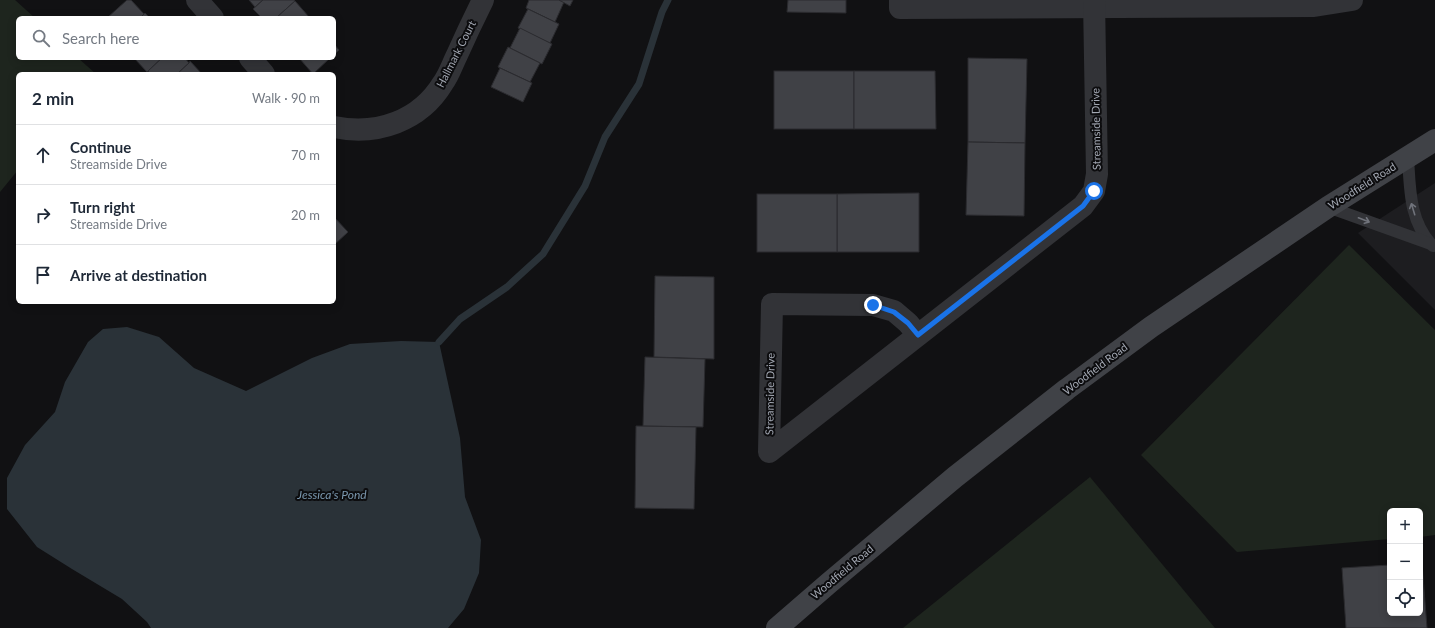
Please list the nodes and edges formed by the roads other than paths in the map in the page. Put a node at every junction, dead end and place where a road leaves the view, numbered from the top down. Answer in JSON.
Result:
{"nodes":[{"id":1,"x":196,"y":0,"type":"edge"},
{"id":2,"x":483,"y":0,"type":"edge"},
{"id":3,"x":900,"y":0,"type":"edge"},
{"id":4,"x":1352,"y":0,"type":"edge"},
{"id":5,"x":1094,"y":4,"type":"edge"},
{"id":6,"x":211,"y":16,"type":"edge"},
{"id":7,"x":252,"y":60,"type":"edge"},
{"id":8,"x":262,"y":72,"type":"edge"},
{"id":9,"x":336,"y":128,"type":"edge"},
{"id":10,"x":1435,"y":140,"type":"edge"},
{"id":11,"x":1408,"y":157,"type":"junction"},
{"id":12,"x":1328,"y":207,"type":"junction"},
{"id":13,"x":1433,"y":246,"type":"edge"},
{"id":14,"x":918,"y":335,"type":"junction"},
{"id":15,"x":777,"y":628,"type":"edge"}],
"edges":[{"from":1,"to":6,"type":"street"},
{"from":2,"to":9,"type":"street","name":"Hallmark Court"},
{"from":3,"to":5,"type":"street"},
{"from":4,"to":5,"type":"street"},
{"from":5,"to":14,"type":"street","name":"Streamside Drive"},
{"from":7,"to":8,"type":"street"},
{"from":10,"to":11,"type":"main road","name":"Woodfield Road"},
{"from":11,"to":12,"type":"main road","name":"Woodfield Road"},
{"from":13,"to":11,"type":"lane","one_way":true},
{"from":12,"to":13,"type":"lane","one_way":true},
{"from":12,"to":15,"type":"main road","name":"Woodfield Road"},
{"from":14,"to":14,"type":"street","name":"Streamside Drive"}]}
